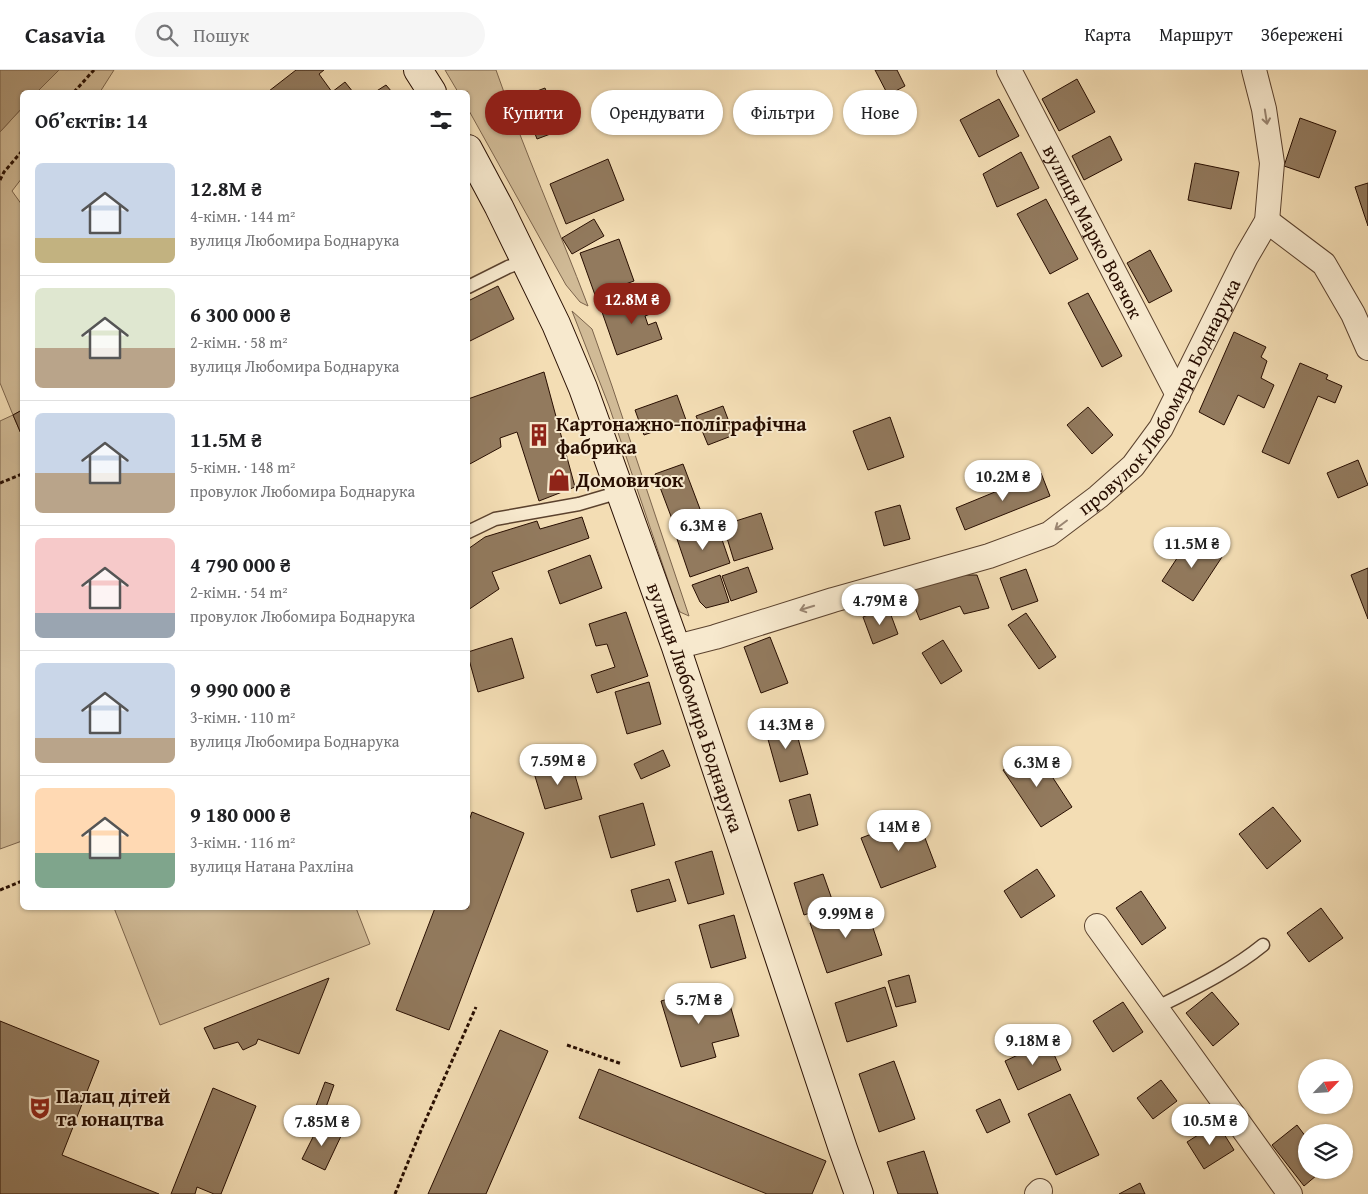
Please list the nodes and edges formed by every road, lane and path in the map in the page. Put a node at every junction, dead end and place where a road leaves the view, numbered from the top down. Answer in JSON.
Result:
{"nodes":[{"id":1,"x":94,"y":70,"type":"edge"},
{"id":2,"x":418,"y":70,"type":"edge"},
{"id":3,"x":1009,"y":70,"type":"edge"},
{"id":4,"x":1254,"y":70,"type":"edge"},
{"id":5,"x":76,"y":90,"type":"edge"},
{"id":6,"x":431,"y":90,"type":"edge"},
{"id":7,"x":470,"y":147,"type":"edge"},
{"id":8,"x":20,"y":153,"type":"edge"},
{"id":9,"x":0,"y":180,"type":"edge"},
{"id":10,"x":1266,"y":221,"type":"junction"},
{"id":11,"x":525,"y":261,"type":"junction"},
{"id":12,"x":470,"y":286,"type":"edge"},
{"id":13,"x":1368,"y":348,"type":"edge"},
{"id":14,"x":1178,"y":395,"type":"junction"},
{"id":15,"x":20,"y":475,"type":"edge"},
{"id":16,"x":0,"y":482,"type":"edge"},
{"id":17,"x":620,"y":492,"type":"junction"},
{"id":18,"x":470,"y":531,"type":"edge"},
{"id":19,"x":676,"y":647,"type":"junction"},
{"id":20,"x":20,"y":882,"type":"edge"},
{"id":21,"x":0,"y":890,"type":"edge"},
{"id":22,"x":1097,"y":926,"type":"dead end"},
{"id":23,"x":1263,"y":945,"type":"dead end"},
{"id":24,"x":476,"y":1007,"type":"dead end"},
{"id":25,"x":1156,"y":1008,"type":"junction"},
{"id":26,"x":567,"y":1045,"type":"dead end"},
{"id":27,"x":622,"y":1064,"type":"dead end"},
{"id":28,"x":395,"y":1194,"type":"edge"},
{"id":29,"x":859,"y":1194,"type":"edge"},
{"id":30,"x":1290,"y":1194,"type":"edge"}],
"edges":[{"from":1,"to":5,"type":"path"},
{"from":2,"to":6,"type":"street"},
{"from":3,"to":14,"type":"street","name":"вулиця Марко Вовчок"},
{"from":4,"to":10,"type":"street","name":"провулок Любомира Боднарука","one_way":true},
{"from":7,"to":11,"type":"street","name":"вулиця Любомира Боднарука"},
{"from":8,"to":9,"type":"path"},
{"from":10,"to":13,"type":"street"},
{"from":10,"to":14,"type":"street","name":"провулок Любомира Боднарука"},
{"from":11,"to":12,"type":"lane"},
{"from":11,"to":17,"type":"street","name":"вулиця Любомира Боднарука"},
{"from":14,"to":19,"type":"street","name":"провулок Любомира Боднарука","one_way":true},
{"from":15,"to":16,"type":"path"},
{"from":17,"to":18,"type":"lane"},
{"from":17,"to":19,"type":"street","name":"вулиця Любомира Боднарука"},
{"from":19,"to":29,"type":"street","name":"вулиця Любомира Боднарука"},
{"from":20,"to":21,"type":"path"},
{"from":22,"to":25,"type":"street"},
{"from":23,"to":25,"type":"lane"},
{"from":24,"to":28,"type":"path"},
{"from":25,"to":30,"type":"street"},
{"from":26,"to":27,"type":"path"}]}
